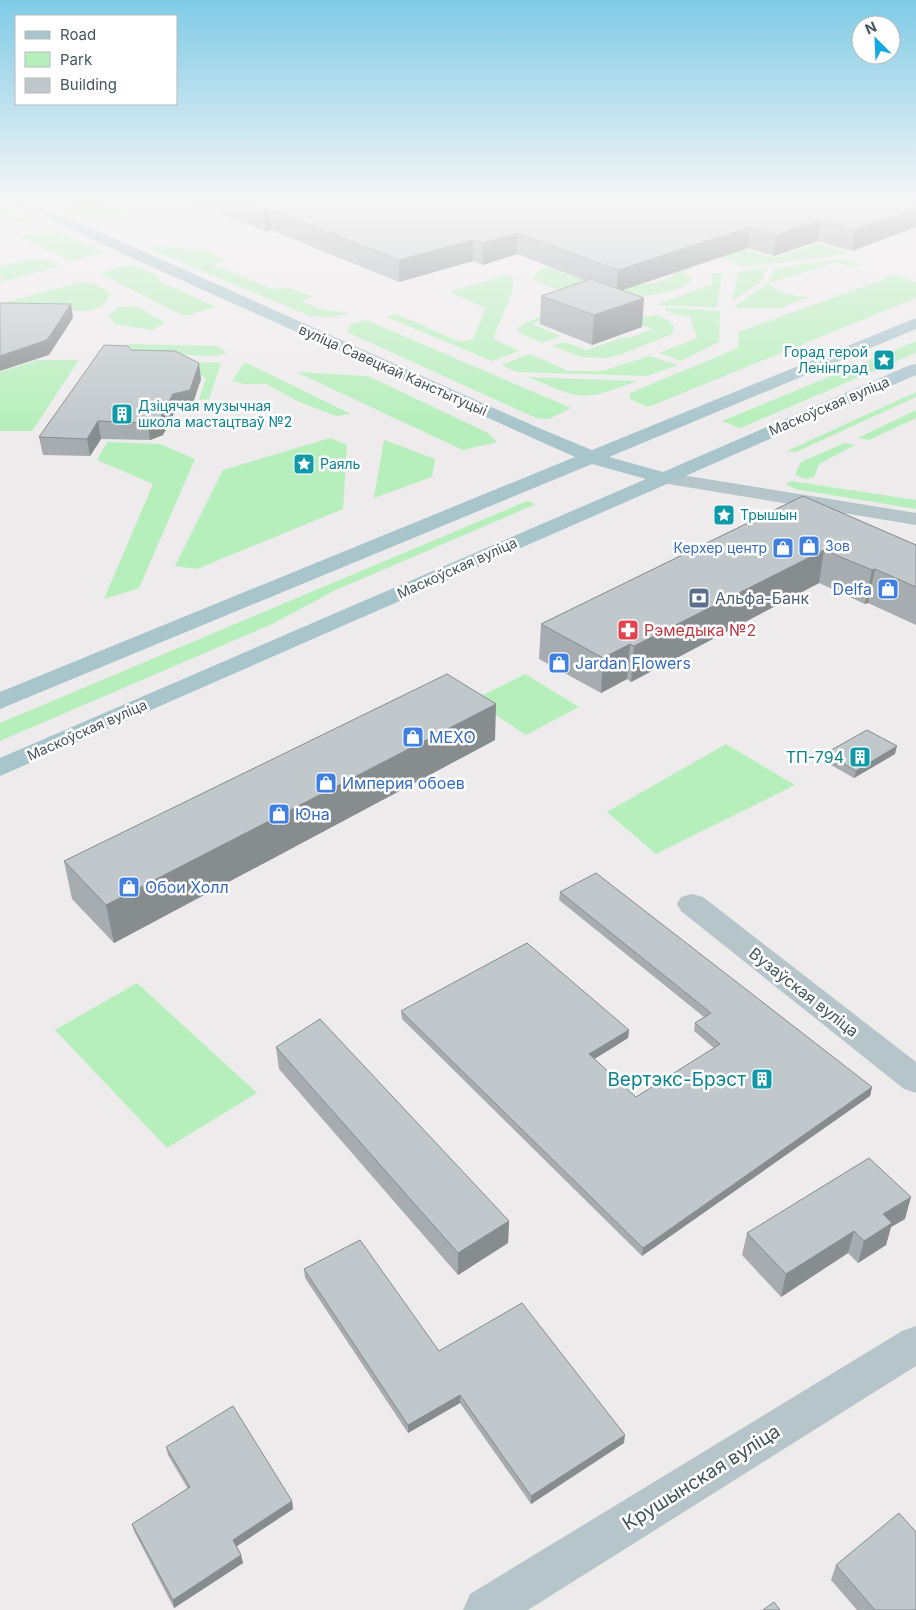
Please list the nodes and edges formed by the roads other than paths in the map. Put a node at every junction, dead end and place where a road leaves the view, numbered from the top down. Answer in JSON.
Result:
{"nodes":[{"id":1,"x":182,"y":275,"type":"edge"},
{"id":2,"x":916,"y":323,"type":"edge"},
{"id":3,"x":916,"y":369,"type":"edge"},
{"id":4,"x":591,"y":456,"type":"junction"},
{"id":5,"x":663,"y":478,"type":"junction"},
{"id":6,"x":916,"y":519,"type":"edge"},
{"id":7,"x":0,"y":701,"type":"edge"},
{"id":8,"x":0,"y":768,"type":"edge"},
{"id":9,"x":692,"y":904,"type":"dead end"},
{"id":10,"x":916,"y":1080,"type":"edge"},
{"id":11,"x":916,"y":1344,"type":"edge"},
{"id":12,"x":486,"y":1610,"type":"edge"}],
"edges":[{"from":1,"to":4,"type":"main road","name":"вуліца Савецкай Канстытуцыі"},
{"from":2,"to":4,"type":"main road"},
{"from":3,"to":5,"type":"main road","name":"Маскоўская вуліца"},
{"from":4,"to":5,"type":"main road","name":"вуліца Савецкай Канстытуцыі"},
{"from":4,"to":7,"type":"main road"},
{"from":5,"to":6,"type":"street"},
{"from":5,"to":8,"type":"main road","name":"Маскоўская вуліца"},
{"from":9,"to":10,"type":"street","name":"Вузаўская вуліца"},
{"from":11,"to":12,"type":"street","name":"Крушынская вуліца"}]}
